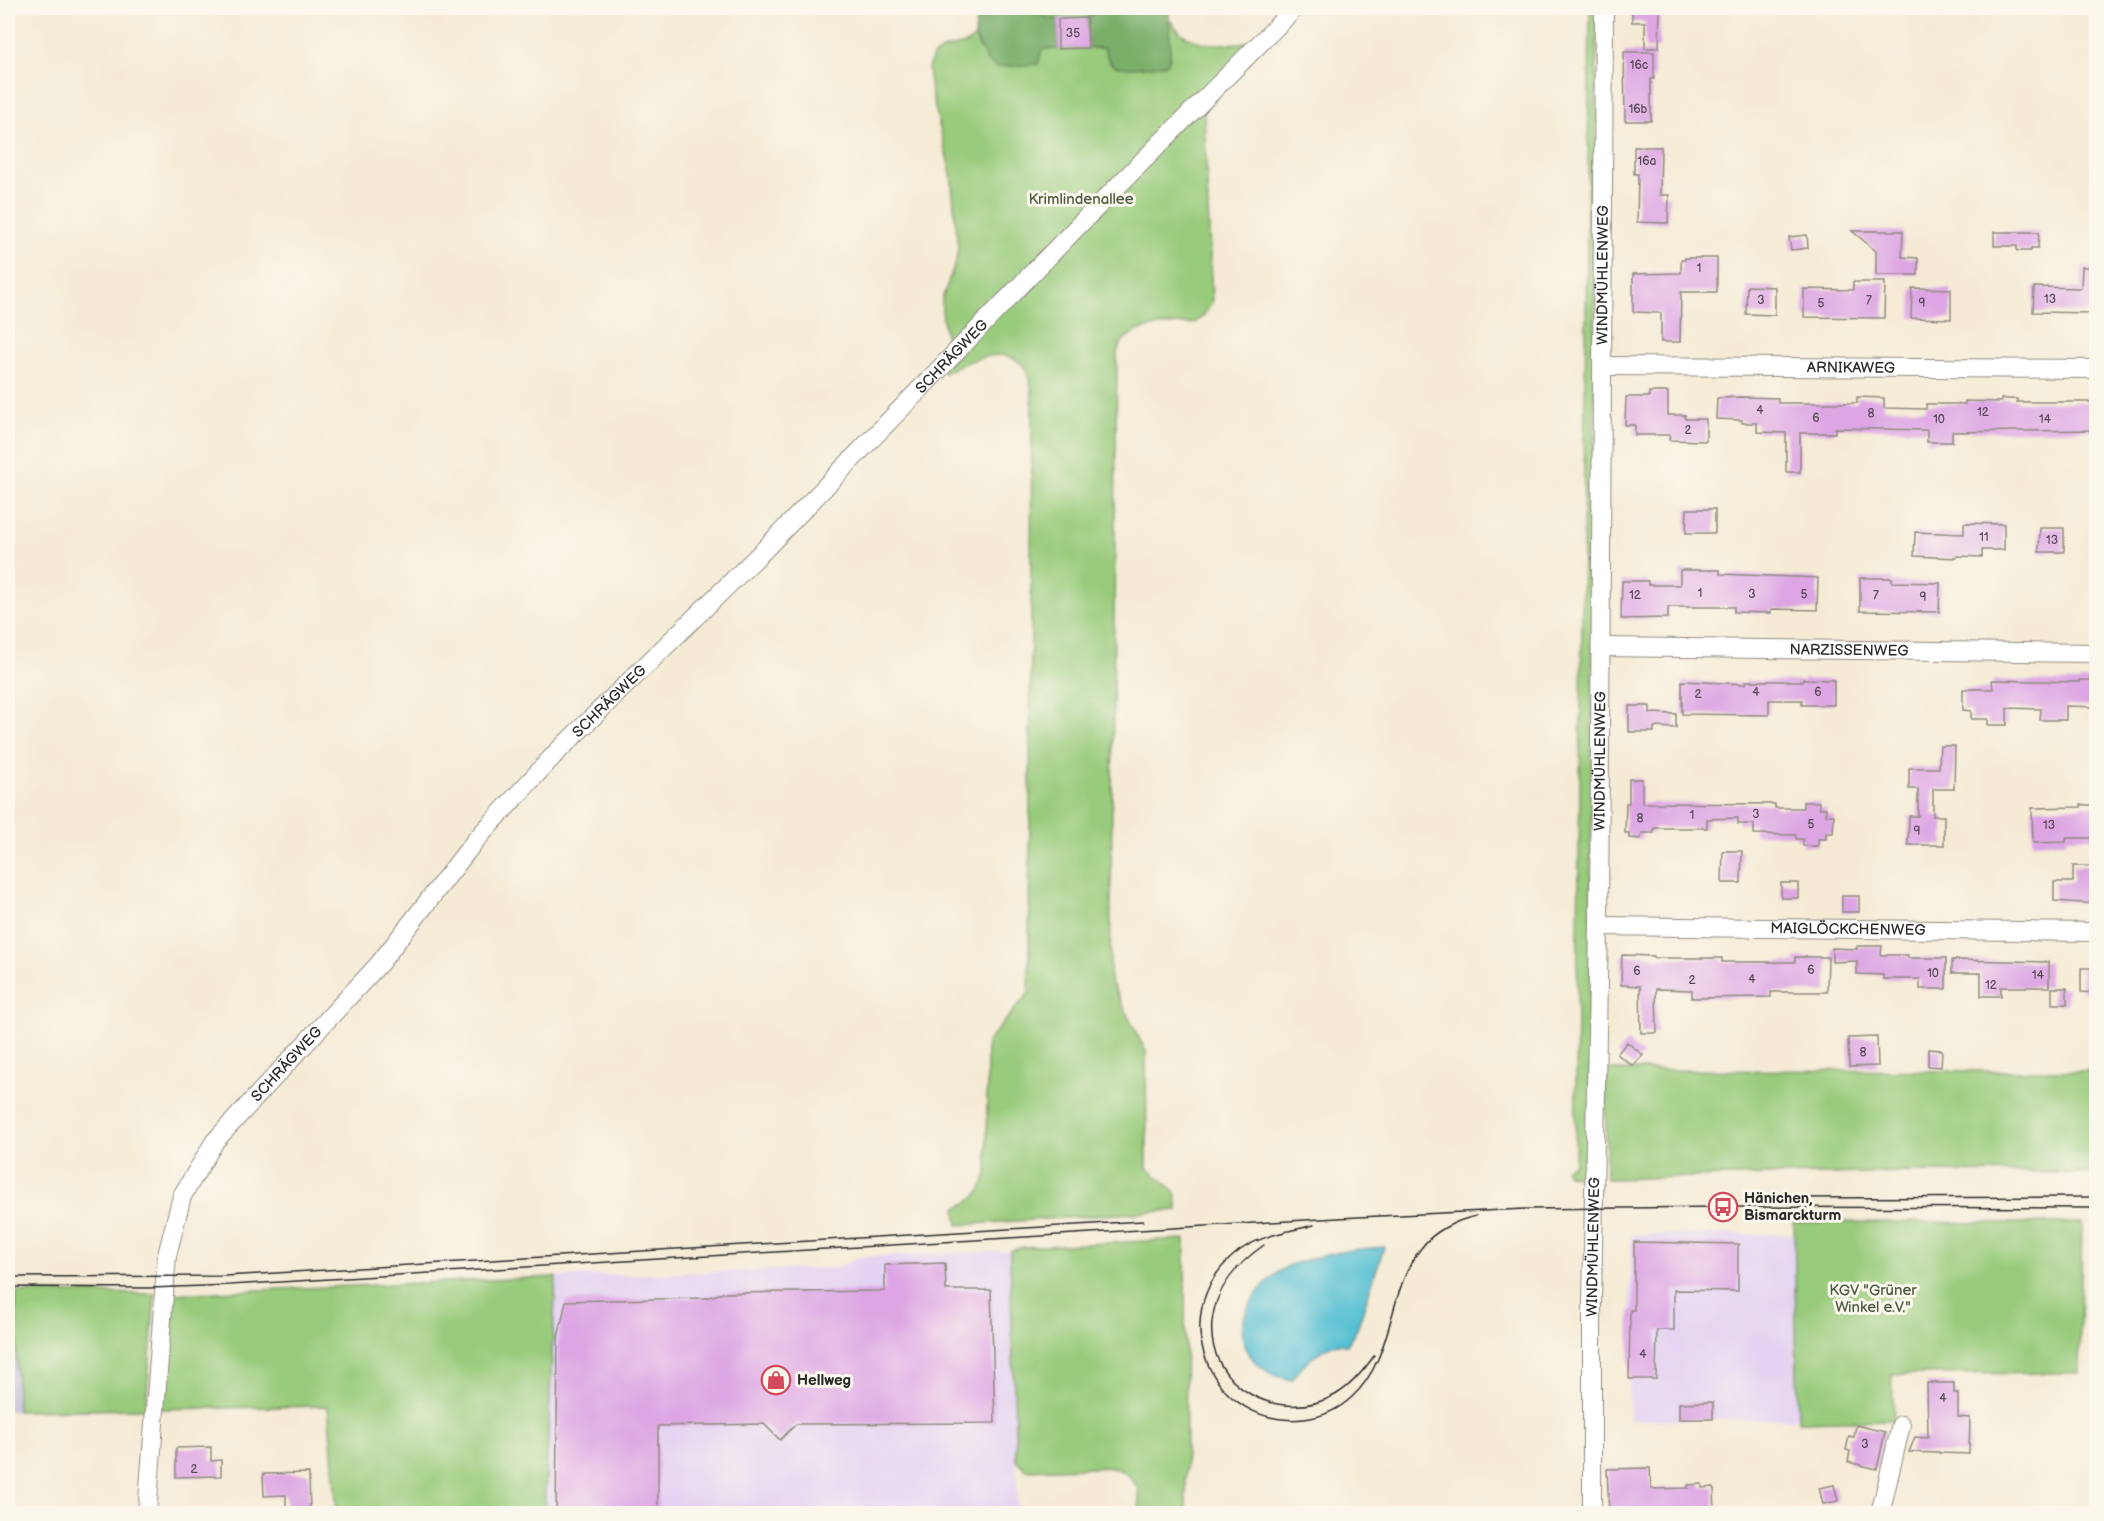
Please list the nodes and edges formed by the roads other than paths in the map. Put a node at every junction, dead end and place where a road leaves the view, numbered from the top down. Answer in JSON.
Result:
{"nodes":[{"id":1,"x":1295,"y":8,"type":"edge"},
{"id":2,"x":1604,"y":8,"type":"edge"},
{"id":3,"x":1603,"y":366,"type":"junction"},
{"id":4,"x":2097,"y":369,"type":"edge"},
{"id":5,"x":1601,"y":648,"type":"junction"},
{"id":6,"x":2097,"y":652,"type":"edge"},
{"id":7,"x":1599,"y":926,"type":"junction"},
{"id":8,"x":2097,"y":932,"type":"edge"},
{"id":9,"x":1901,"y":1425,"type":"dead end"},
{"id":10,"x":147,"y":1514,"type":"edge"},
{"id":11,"x":1592,"y":1514,"type":"edge"},
{"id":12,"x":1880,"y":1514,"type":"edge"}],
"edges":[{"from":1,"to":10,"type":"street","name":"SCHRÄGWEG"},
{"from":2,"to":3,"type":"street","name":"WINDMÜHLENWEG"},
{"from":3,"to":4,"type":"street","name":"ARNIKAWEG"},
{"from":3,"to":5,"type":"street","name":"WINDMÜHLENWEG"},
{"from":5,"to":6,"type":"street","name":"NARZISSENWEG"},
{"from":5,"to":7,"type":"street","name":"WINDMÜHLENWEG"},
{"from":7,"to":8,"type":"street","name":"MAIGLÖCKCHENWEG"},
{"from":7,"to":11,"type":"street","name":"WINDMÜHLENWEG"},
{"from":9,"to":12,"type":"street"}]}
